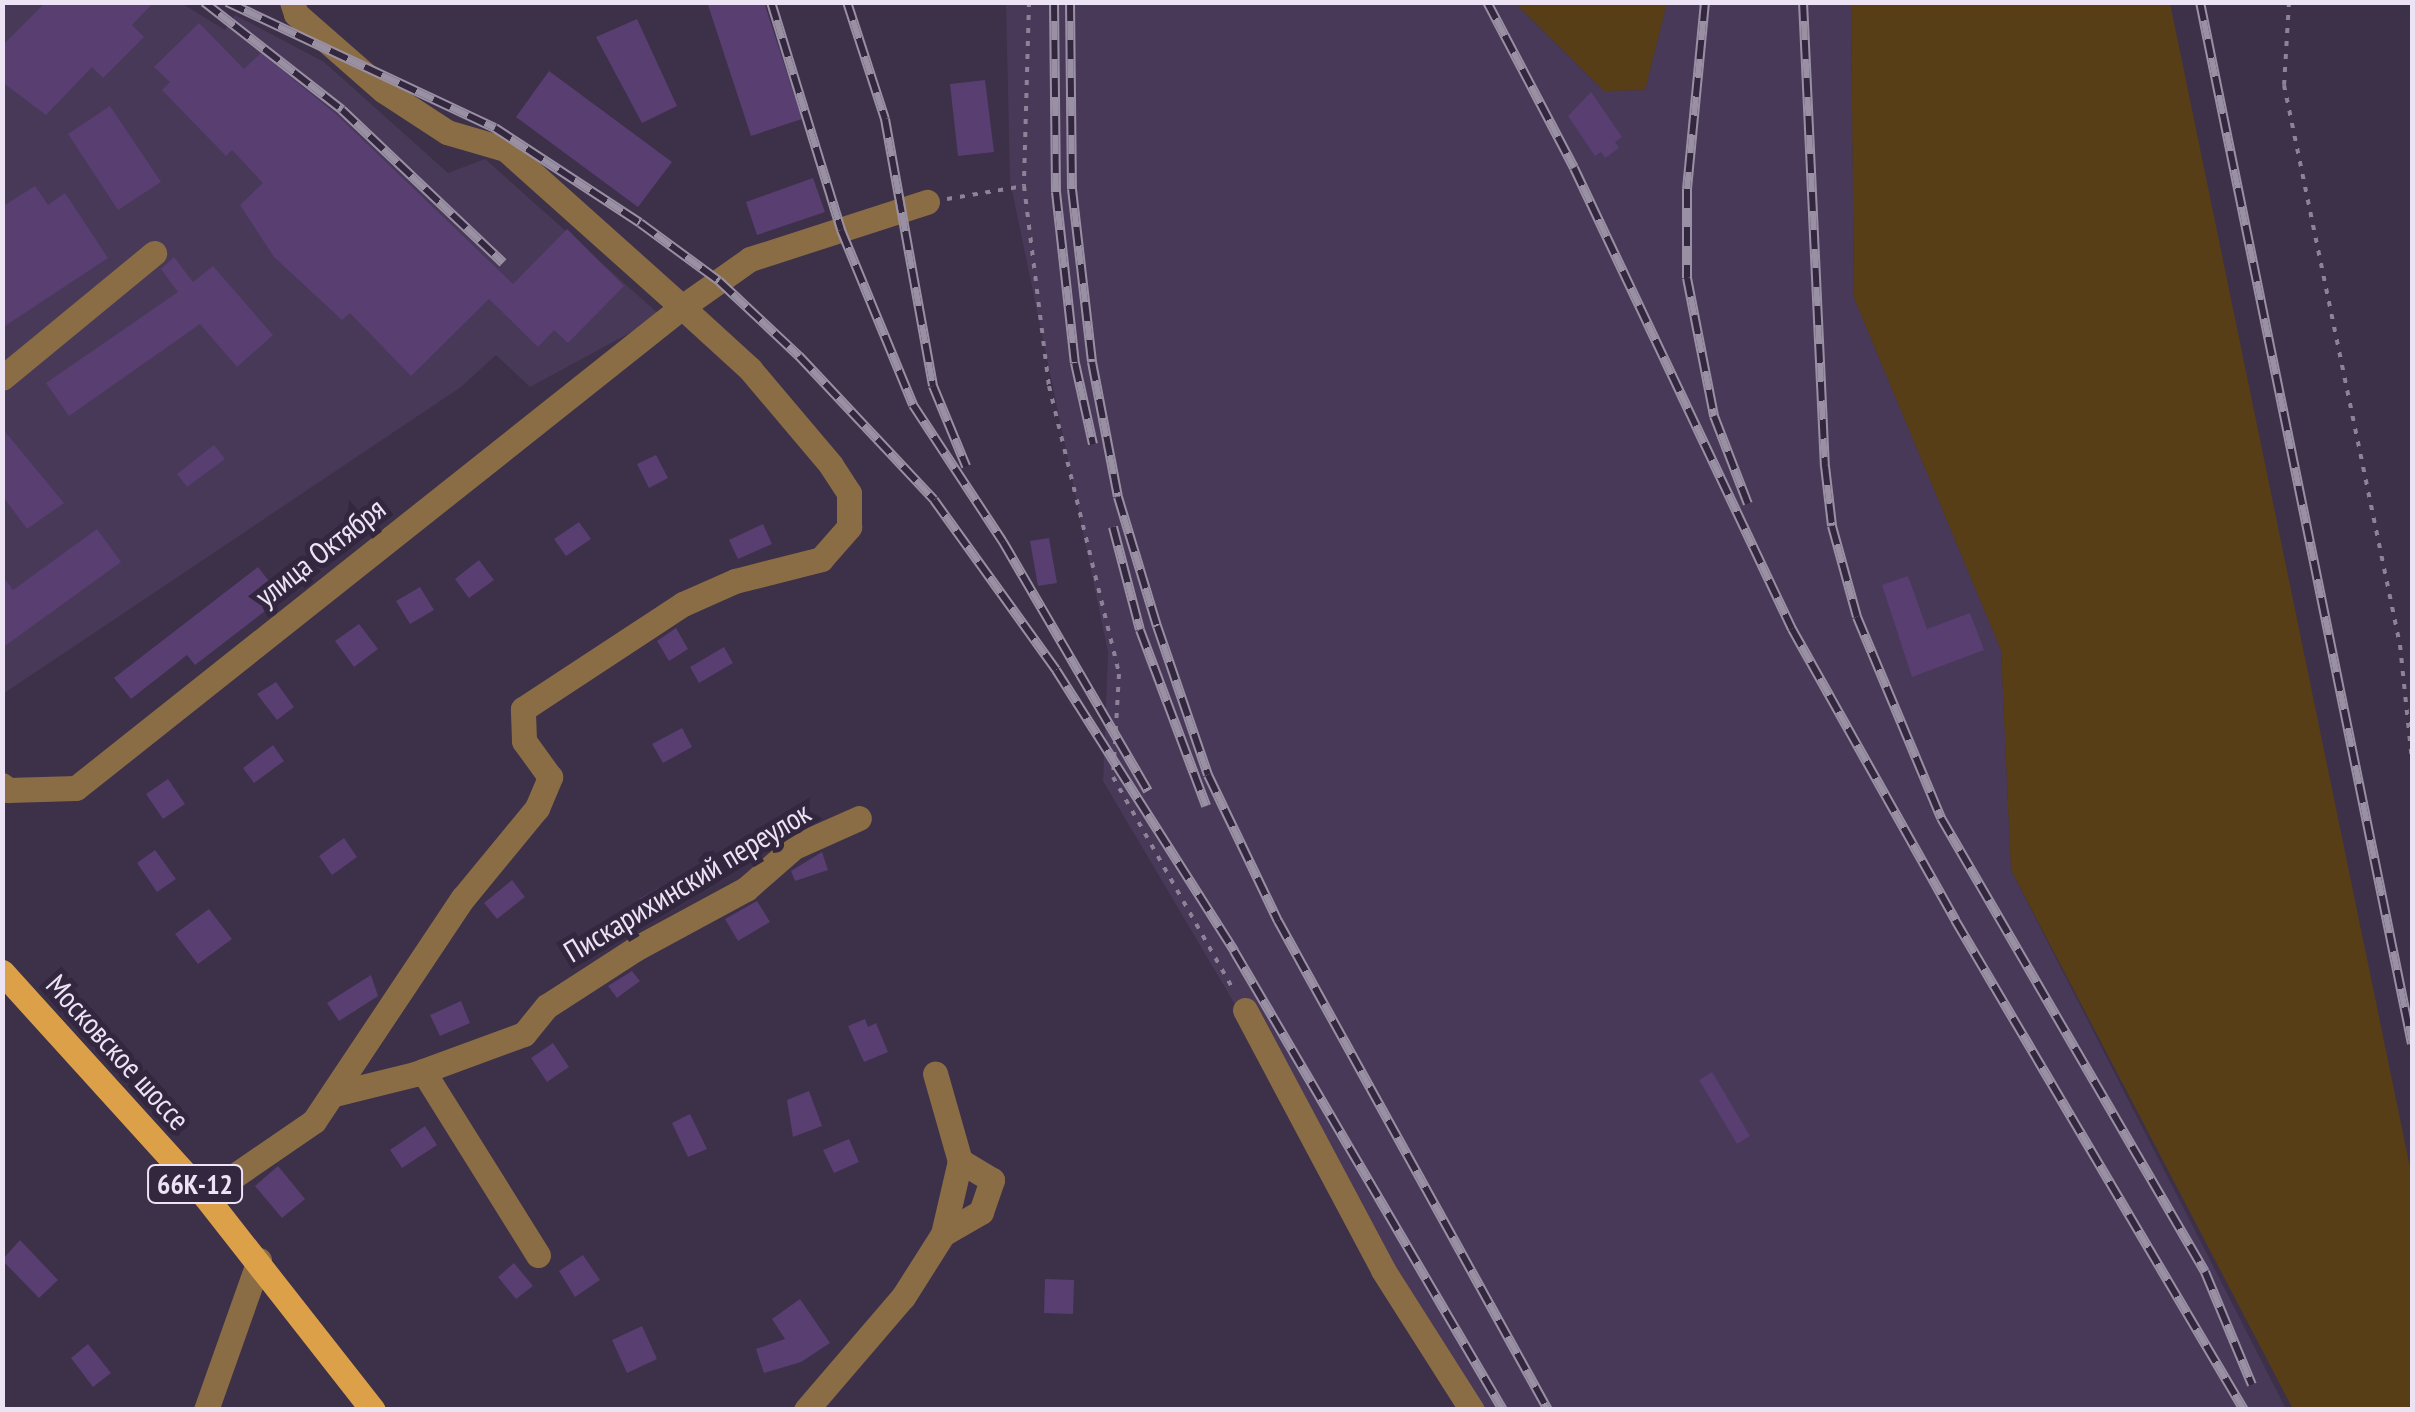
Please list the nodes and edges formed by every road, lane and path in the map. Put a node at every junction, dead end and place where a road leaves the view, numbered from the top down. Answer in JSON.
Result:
{"nodes":[{"id":1,"x":292,"y":2,"type":"edge"},
{"id":2,"x":1029,"y":2,"type":"edge"},
{"id":3,"x":2290,"y":2,"type":"edge"},
{"id":4,"x":1024,"y":186,"type":"junction"},
{"id":5,"x":927,"y":202,"type":"joint"},
{"id":6,"x":154,"y":253,"type":"dead end"},
{"id":7,"x":682,"y":307,"type":"junction"},
{"id":8,"x":2,"y":378,"type":"edge"},
{"id":9,"x":2412,"y":762,"type":"edge"},
{"id":10,"x":5,"y":788,"type":"edge"},
{"id":11,"x":858,"y":818,"type":"dead end"},
{"id":12,"x":2,"y":972,"type":"edge"},
{"id":13,"x":1245,"y":1010,"type":"joint"},
{"id":14,"x":423,"y":1071,"type":"junction"},
{"id":15,"x":935,"y":1073,"type":"dead end"},
{"id":16,"x":334,"y":1094,"type":"junction"},
{"id":17,"x":960,"y":1161,"type":"junction"},
{"id":18,"x":206,"y":1196,"type":"junction"},
{"id":19,"x":944,"y":1234,"type":"junction"},
{"id":20,"x":538,"y":1255,"type":"dead end"},
{"id":21,"x":259,"y":1260,"type":"junction"},
{"id":22,"x":206,"y":1410,"type":"edge"},
{"id":23,"x":373,"y":1410,"type":"edge"},
{"id":24,"x":806,"y":1410,"type":"edge"},
{"id":25,"x":1472,"y":1410,"type":"edge"}],
"edges":[{"from":1,"to":7,"type":"street"},
{"from":2,"to":4,"type":"path"},
{"from":3,"to":9,"type":"path"},
{"from":4,"to":5,"type":"path"},
{"from":4,"to":13,"type":"path"},
{"from":5,"to":7,"type":"street","name":"улица Октября"},
{"from":6,"to":8,"type":"street"},
{"from":7,"to":10,"type":"street","name":"улица Октября"},
{"from":7,"to":16,"type":"street"},
{"from":11,"to":14,"type":"street","name":"Пискарихинский переулок"},
{"from":12,"to":18,"type":"main road","name":"Московское шоссе","number":"66К-12"},
{"from":13,"to":25,"type":"street"},
{"from":14,"to":16,"type":"street","name":"Пискарихинский переулок"},
{"from":14,"to":20,"type":"street"},
{"from":15,"to":17,"type":"street"},
{"from":16,"to":18,"type":"street"},
{"from":17,"to":19,"type":"street"},
{"from":17,"to":19,"type":"street"},
{"from":18,"to":21,"type":"main road","name":"Московское шоссе","number":"66К-12"},
{"from":19,"to":24,"type":"street"},
{"from":21,"to":22,"type":"street"},
{"from":21,"to":23,"type":"main road","name":"Московское шоссе","number":"66К-12"}]}
